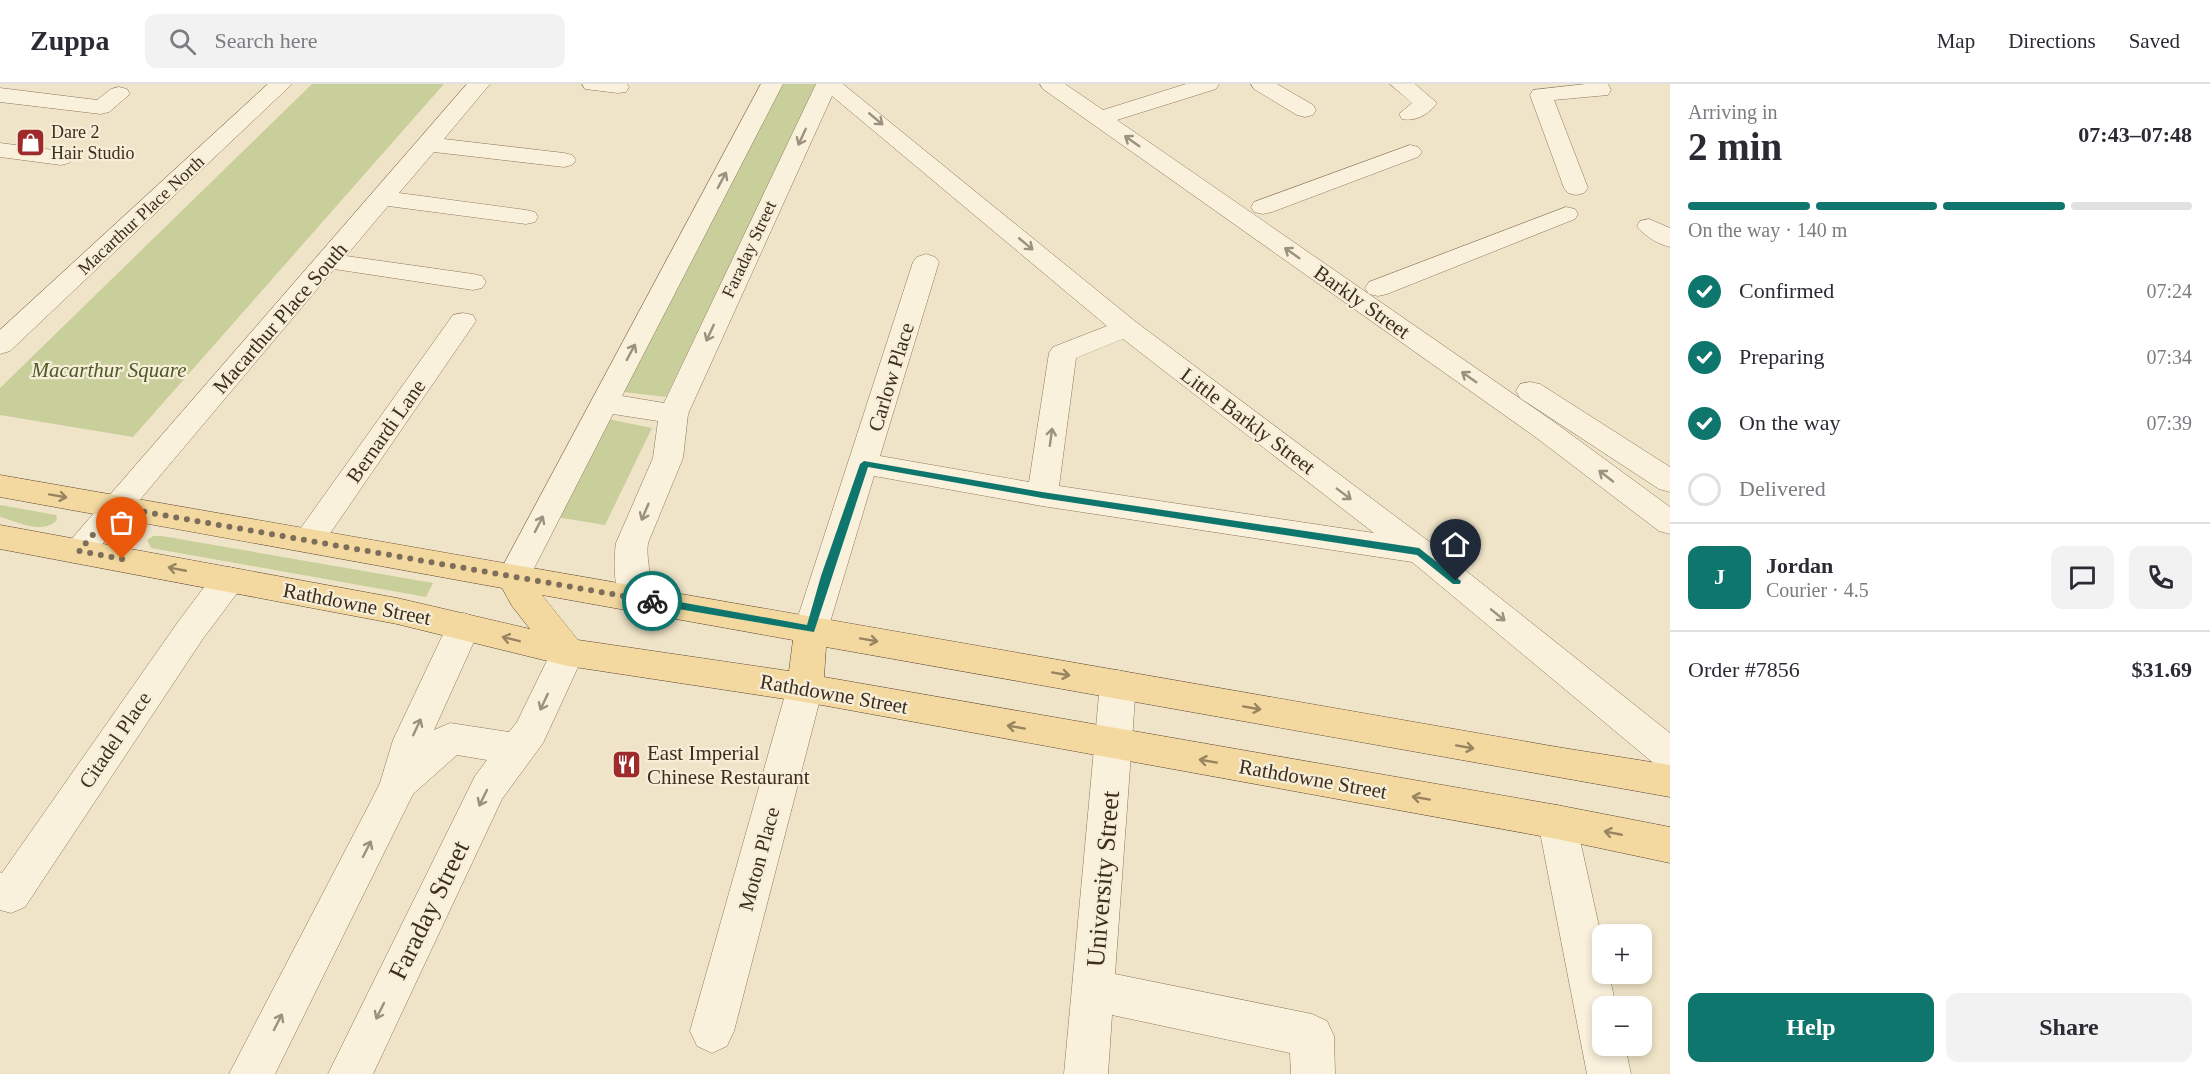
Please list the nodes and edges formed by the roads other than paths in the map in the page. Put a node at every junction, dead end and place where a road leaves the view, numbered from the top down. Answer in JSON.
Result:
{"nodes":[{"id":1,"x":281,"y":84,"type":"edge"},
{"id":2,"x":479,"y":84,"type":"edge"},
{"id":3,"x":593,"y":84,"type":"edge"},
{"id":4,"x":772,"y":84,"type":"edge"},
{"id":5,"x":828,"y":84,"type":"edge"},
{"id":6,"x":1051,"y":84,"type":"edge"},
{"id":7,"x":1080,"y":84,"type":"edge"},
{"id":8,"x":1208,"y":84,"type":"edge"},
{"id":9,"x":1262,"y":84,"type":"edge"},
{"id":10,"x":1401,"y":84,"type":"edge"},
{"id":11,"x":1597,"y":84,"type":"edge"},
{"id":12,"x":618,"y":87,"type":"dead end"},
{"id":13,"x":119,"y":94,"type":"dead end"},
{"id":14,"x":0,"y":95,"type":"edge"},
{"id":15,"x":1305,"y":110,"type":"dead end"},
{"id":16,"x":1410,"y":114,"type":"dead end"},
{"id":17,"x":1110,"y":115,"type":"junction"},
{"id":18,"x":427,"y":144,"type":"junction"},
{"id":19,"x":0,"y":150,"type":"edge"},
{"id":20,"x":1410,"y":152,"type":"dead end"},
{"id":21,"x":61,"y":158,"type":"dead end"},
{"id":22,"x":564,"y":160,"type":"dead end"},
{"id":23,"x":1576,"y":188,"type":"dead end"},
{"id":24,"x":383,"y":198,"type":"junction"},
{"id":25,"x":1263,"y":207,"type":"junction"},
{"id":26,"x":1566,"y":213,"type":"dead end"},
{"id":27,"x":526,"y":217,"type":"dead end"},
{"id":28,"x":1649,"y":226,"type":"dead end"},
{"id":29,"x":1670,"y":239,"type":"edge"},
{"id":30,"x":329,"y":261,"type":"junction"},
{"id":31,"x":926,"y":262,"type":"dead end"},
{"id":32,"x":473,"y":282,"type":"dead end"},
{"id":33,"x":1378,"y":288,"type":"junction"},
{"id":34,"x":463,"y":321,"type":"dead end"},
{"id":35,"x":1126,"y":328,"type":"junction"},
{"id":36,"x":0,"y":345,"type":"edge"},
{"id":37,"x":603,"y":403,"type":"junction"},
{"id":38,"x":673,"y":414,"type":"junction"},
{"id":39,"x":864,"y":464,"type":"junction"},
{"id":40,"x":1666,"y":475,"type":"edge"},
{"id":41,"x":0,"y":486,"type":"edge"},
{"id":42,"x":1042,"y":495,"type":"junction"},
{"id":43,"x":1630,"y":495,"type":"junction"},
{"id":44,"x":117,"y":507,"type":"junction"},
{"id":45,"x":1670,"y":523,"type":"edge"},
{"id":46,"x":0,"y":537,"type":"edge"},
{"id":47,"x":309,"y":540,"type":"junction"},
{"id":48,"x":79,"y":551,"type":"junction"},
{"id":49,"x":1419,"y":551,"type":"junction"},
{"id":50,"x":513,"y":577,"type":"junction"},
{"id":51,"x":229,"y":579,"type":"junction"},
{"id":52,"x":635,"y":598,"type":"junction"},
{"id":53,"x":464,"y":626,"type":"junction"},
{"id":54,"x":811,"y":629,"type":"junction"},
{"id":55,"x":568,"y":652,"type":"junction"},
{"id":56,"x":1118,"y":684,"type":"junction"},
{"id":57,"x":805,"y":688,"type":"junction"},
{"id":58,"x":1114,"y":744,"type":"junction"},
{"id":59,"x":516,"y":749,"type":"junction"},
{"id":60,"x":1670,"y":755,"type":"edge"},
{"id":61,"x":1670,"y":781,"type":"edge"},
{"id":62,"x":399,"y":783,"type":"junction"},
{"id":63,"x":1557,"y":822,"type":"junction"},
{"id":64,"x":1670,"y":845,"type":"edge"},
{"id":65,"x":0,"y":891,"type":"edge"},
{"id":66,"x":1094,"y":990,"type":"junction"},
{"id":67,"x":1593,"y":996,"type":"edge"},
{"id":68,"x":712,"y":1031,"type":"dead end"},
{"id":69,"x":1605,"y":1056,"type":"edge"},
{"id":70,"x":251,"y":1074,"type":"edge"},
{"id":71,"x":350,"y":1074,"type":"edge"},
{"id":72,"x":1086,"y":1074,"type":"edge"},
{"id":73,"x":1313,"y":1074,"type":"edge"},
{"id":74,"x":1609,"y":1074,"type":"edge"}],
"edges":[{"from":1,"to":36,"type":"street","name":"Macarthur Place North"},
{"from":2,"to":18,"type":"street","name":"Macarthur Place South"},
{"from":3,"to":12,"type":"street"},
{"from":37,"to":4,"type":"street","one_way":true},
{"from":5,"to":35,"type":"street","name":"Little Barkly Street","one_way":true},
{"from":5,"to":38,"type":"street","name":"Faraday Street","one_way":true},
{"from":6,"to":17,"type":"street","name":"Barkly Street"},
{"from":7,"to":17,"type":"street","name":"Barkly Street"},
{"from":8,"to":17,"type":"street"},
{"from":9,"to":15,"type":"street"},
{"from":10,"to":16,"type":"street"},
{"from":11,"to":23,"type":"street"},
{"from":13,"to":14,"type":"street"},
{"from":17,"to":25,"type":"street","name":"Barkly Street"},
{"from":43,"to":17,"type":"street","name":"Barkly Street","one_way":true},
{"from":18,"to":22,"type":"street"},
{"from":18,"to":24,"type":"street","name":"Macarthur Place South"},
{"from":19,"to":21,"type":"street"},
{"from":20,"to":25,"type":"street"},
{"from":24,"to":27,"type":"street"},
{"from":24,"to":30,"type":"street","name":"Macarthur Place South"},
{"from":25,"to":33,"type":"street","name":"Barkly Street"},
{"from":26,"to":33,"type":"street"},
{"from":28,"to":29,"type":"street"},
{"from":30,"to":32,"type":"street"},
{"from":30,"to":44,"type":"street","name":"Macarthur Place South"},
{"from":31,"to":39,"type":"street","name":"Carlow Place"},
{"from":33,"to":40,"type":"street","name":"Barkly Street"},
{"from":34,"to":47,"type":"street","name":"Bernardi Lane"},
{"from":42,"to":35,"type":"street","one_way":true},
{"from":35,"to":49,"type":"street","name":"Little Barkly Street","one_way":true},
{"from":37,"to":38,"type":"street"},
{"from":50,"to":37,"type":"street","one_way":true},
{"from":38,"to":52,"type":"street","name":"Faraday Street","one_way":true},
{"from":39,"to":42,"type":"street"},
{"from":39,"to":54,"type":"street","name":"Carlow Place"},
{"from":40,"to":43,"type":"street"},
{"from":41,"to":44,"type":"main road","one_way":true},
{"from":42,"to":49,"type":"street"},
{"from":43,"to":45,"type":"street","name":"Barkly Street"},
{"from":44,"to":47,"type":"main road"},
{"from":44,"to":48,"type":"street","name":"Macarthur Place South"},
{"from":46,"to":48,"type":"main road","name":"Rathdowne Street"},
{"from":47,"to":50,"type":"main road"},
{"from":51,"to":48,"type":"main road","name":"Rathdowne Street","one_way":true},
{"from":49,"to":60,"type":"street","name":"Little Barkly Street","one_way":true},
{"from":50,"to":52,"type":"main road"},
{"from":50,"to":55,"type":"main road"},
{"from":51,"to":53,"type":"main road","name":"Rathdowne Street"},
{"from":51,"to":65,"type":"street","name":"Citadel Place"},
{"from":52,"to":54,"type":"main road"},
{"from":55,"to":53,"type":"main road","name":"Rathdowne Street","one_way":true},
{"from":62,"to":53,"type":"street","one_way":true},
{"from":54,"to":56,"type":"main road","one_way":true},
{"from":54,"to":57,"type":"main road"},
{"from":55,"to":57,"type":"main road","name":"Rathdowne Street"},
{"from":55,"to":59,"type":"street","name":"Faraday Street","one_way":true},
{"from":56,"to":58,"type":"street","name":"University Street"},
{"from":56,"to":61,"type":"main road","one_way":true},
{"from":58,"to":57,"type":"main road","name":"Rathdowne Street","one_way":true},
{"from":57,"to":68,"type":"street","name":"Moton Place"},
{"from":63,"to":58,"type":"main road","name":"Rathdowne Street","one_way":true},
{"from":58,"to":66,"type":"street","name":"University Street"},
{"from":59,"to":62,"type":"street"},
{"from":59,"to":71,"type":"street","name":"Faraday Street","one_way":true},
{"from":70,"to":62,"type":"street","one_way":true},
{"from":64,"to":63,"type":"main road","name":"Rathdowne Street","one_way":true},
{"from":63,"to":67,"type":"street"},
{"from":66,"to":72,"type":"street","name":"University Street"},
{"from":66,"to":73,"type":"street"},
{"from":69,"to":74,"type":"street"}]}
